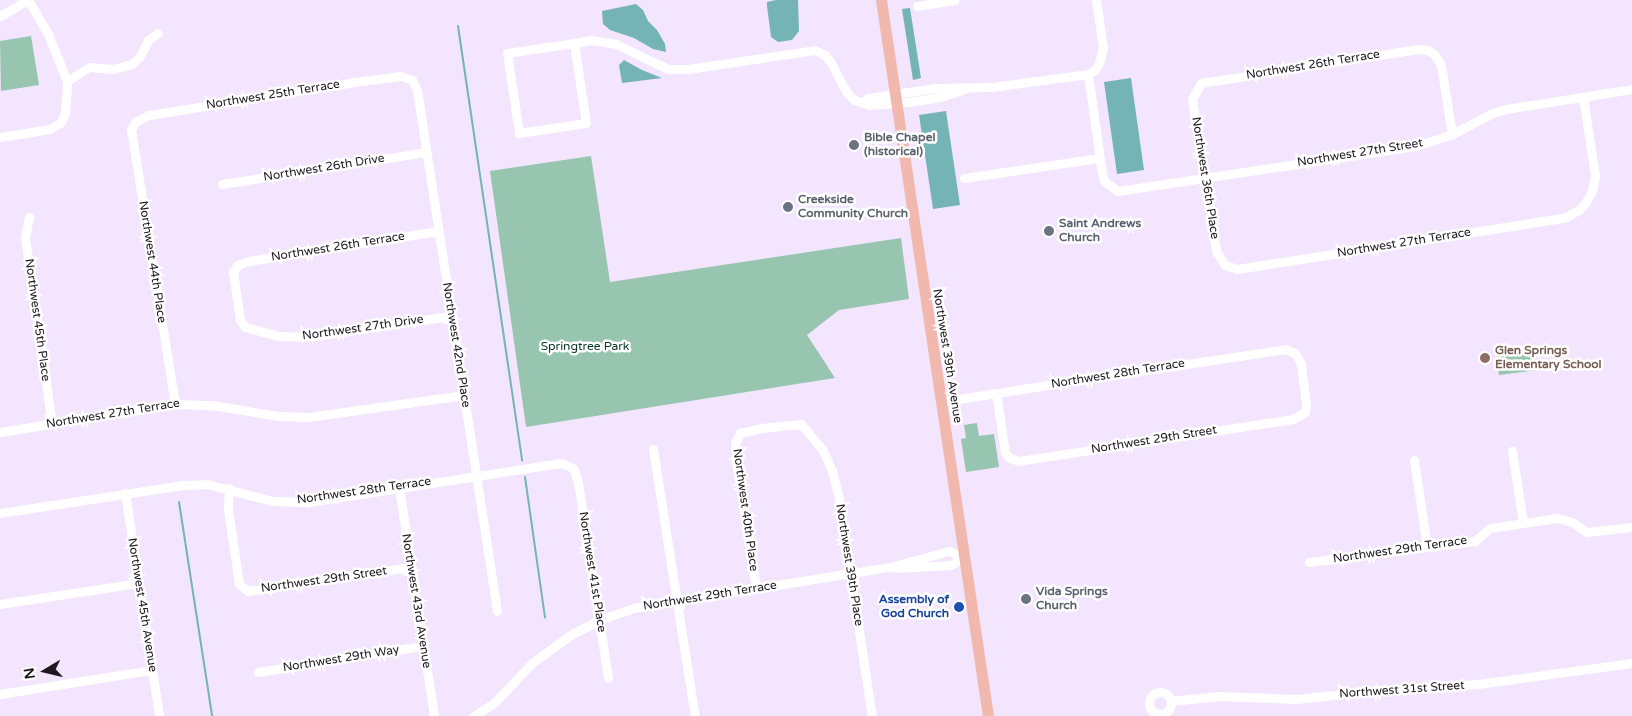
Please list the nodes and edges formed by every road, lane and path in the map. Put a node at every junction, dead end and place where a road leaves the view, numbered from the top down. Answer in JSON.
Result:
{"nodes":[{"id":1,"x":28,"y":0,"type":"edge"},
{"id":2,"x":881,"y":0,"type":"edge"},
{"id":3,"x":955,"y":0,"type":"edge"},
{"id":4,"x":1096,"y":0,"type":"edge"},
{"id":5,"x":917,"y":6,"type":"dead end"},
{"id":6,"x":0,"y":16,"type":"edge"},
{"id":7,"x":158,"y":33,"type":"dead end"},
{"id":8,"x":574,"y":42,"type":"junction"},
{"id":9,"x":1088,"y":74,"type":"junction"},
{"id":10,"x":66,"y":80,"type":"junction"},
{"id":11,"x":412,"y":80,"type":"joint"},
{"id":12,"x":1196,"y":90,"type":"joint"},
{"id":13,"x":1632,"y":90,"type":"edge"},
{"id":14,"x":1583,"y":97,"type":"junction"},
{"id":15,"x":896,"y":99,"type":"junction"},
{"id":16,"x":135,"y":122,"type":"joint"},
{"id":17,"x":1452,"y":134,"type":"junction"},
{"id":18,"x":0,"y":137,"type":"edge"},
{"id":19,"x":426,"y":152,"type":"junction"},
{"id":20,"x":1099,"y":158,"type":"junction"},
{"id":21,"x":964,"y":178,"type":"dead end"},
{"id":22,"x":1204,"y":178,"type":"junction"},
{"id":23,"x":222,"y":184,"type":"dead end"},
{"id":24,"x":29,"y":217,"type":"dead end"},
{"id":25,"x":438,"y":231,"type":"junction"},
{"id":26,"x":1225,"y":265,"type":"joint"},
{"id":27,"x":451,"y":316,"type":"junction"},
{"id":28,"x":245,"y":328,"type":"joint"},
{"id":29,"x":996,"y":393,"type":"junction"},
{"id":30,"x":464,"y":395,"type":"junction"},
{"id":31,"x":940,"y":402,"type":"junction"},
{"id":32,"x":175,"y":404,"type":"junction"},
{"id":33,"x":1305,"y":412,"type":"joint"},
{"id":34,"x":52,"y":424,"type":"junction"},
{"id":35,"x":0,"y":432,"type":"edge"},
{"id":36,"x":740,"y":433,"type":"joint"},
{"id":37,"x":653,"y":449,"type":"dead end"},
{"id":38,"x":1512,"y":451,"type":"dead end"},
{"id":39,"x":1414,"y":460,"type":"dead end"},
{"id":40,"x":573,"y":468,"type":"joint"},
{"id":41,"x":476,"y":475,"type":"junction"},
{"id":42,"x":399,"y":487,"type":"junction"},
{"id":43,"x":229,"y":488,"type":"junction"},
{"id":44,"x":125,"y":493,"type":"junction"},
{"id":45,"x":0,"y":513,"type":"edge"},
{"id":46,"x":1523,"y":523,"type":"junction"},
{"id":47,"x":1632,"y":526,"type":"edge"},
{"id":48,"x":1427,"y":547,"type":"junction"},
{"id":49,"x":964,"y":557,"type":"junction"},
{"id":50,"x":1309,"y":562,"type":"dead end"},
{"id":51,"x":411,"y":567,"type":"junction"},
{"id":52,"x":890,"y":568,"type":"junction"},
{"id":53,"x":851,"y":573,"type":"junction"},
{"id":54,"x":139,"y":583,"type":"junction"},
{"id":55,"x":756,"y":588,"type":"junction"},
{"id":56,"x":678,"y":600,"type":"junction"},
{"id":57,"x":0,"y":604,"type":"edge"},
{"id":58,"x":497,"y":611,"type":"dead end"},
{"id":59,"x":599,"y":620,"type":"junction"},
{"id":60,"x":423,"y":646,"type":"junction"},
{"id":61,"x":1632,"y":663,"type":"edge"},
{"id":62,"x":152,"y":670,"type":"junction"},
{"id":63,"x":258,"y":672,"type":"dead end"},
{"id":64,"x":608,"y":678,"type":"dead end"},
{"id":65,"x":0,"y":694,"type":"edge"},
{"id":66,"x":1171,"y":701,"type":"dead end"},
{"id":67,"x":159,"y":716,"type":"edge"},
{"id":68,"x":434,"y":716,"type":"edge"},
{"id":69,"x":474,"y":716,"type":"edge"},
{"id":70,"x":695,"y":716,"type":"edge"},
{"id":71,"x":872,"y":716,"type":"edge"},
{"id":72,"x":988,"y":716,"type":"edge"}],
"edges":[{"from":1,"to":6,"type":"street"},
{"from":1,"to":10,"type":"street"},
{"from":2,"to":15,"type":"main road","name":"Northwest 39th Avenue"},
{"from":3,"to":5,"type":"street"},
{"from":4,"to":9,"type":"street"},
{"from":7,"to":10,"type":"street"},
{"from":8,"to":8,"type":"street"},
{"from":8,"to":15,"type":"street"},
{"from":9,"to":15,"type":"street"},
{"from":9,"to":20,"type":"street"},
{"from":10,"to":18,"type":"street"},
{"from":11,"to":16,"type":"street","name":"Northwest 25th Terrace"},
{"from":11,"to":19,"type":"street","name":"Northwest 42nd Place"},
{"from":12,"to":17,"type":"street","name":"Northwest 26th Terrace"},
{"from":12,"to":22,"type":"street","name":"Northwest 36th Place"},
{"from":13,"to":14,"type":"street","name":"Northwest 27th Street"},
{"from":14,"to":17,"type":"street","name":"Northwest 27th Street"},
{"from":14,"to":26,"type":"street","name":"Northwest 27th Terrace"},
{"from":15,"to":31,"type":"main road","name":"Northwest 39th Avenue"},
{"from":16,"to":32,"type":"street","name":"Northwest 44th Place"},
{"from":17,"to":22,"type":"street","name":"Northwest 27th Street"},
{"from":19,"to":23,"type":"street","name":"Northwest 26th Drive"},
{"from":19,"to":25,"type":"street","name":"Northwest 42nd Place"},
{"from":20,"to":21,"type":"street"},
{"from":20,"to":22,"type":"street","name":"Northwest 27th Street"},
{"from":22,"to":26,"type":"street","name":"Northwest 36th Place"},
{"from":24,"to":34,"type":"street","name":"Northwest 45th Place"},
{"from":25,"to":27,"type":"street","name":"Northwest 42nd Place"},
{"from":25,"to":28,"type":"street","name":"Northwest 26th Terrace"},
{"from":27,"to":28,"type":"street","name":"Northwest 27th Drive"},
{"from":27,"to":30,"type":"street","name":"Northwest 42nd Place"},
{"from":29,"to":31,"type":"street","name":"Northwest 28th Terrace"},
{"from":29,"to":33,"type":"street","name":"Northwest 28th Terrace"},
{"from":29,"to":33,"type":"street","name":"Northwest 29th Street"},
{"from":30,"to":32,"type":"street","name":"Northwest 27th Terrace"},
{"from":30,"to":41,"type":"street","name":"Northwest 42nd Place"},
{"from":31,"to":49,"type":"main road","name":"Northwest 39th Avenue"},
{"from":32,"to":34,"type":"street","name":"Northwest 27th Terrace"},
{"from":34,"to":35,"type":"street","name":"Northwest 27th Terrace"},
{"from":36,"to":53,"type":"street","name":"Northwest 39th Place"},
{"from":36,"to":55,"type":"street","name":"Northwest 40th Place"},
{"from":37,"to":56,"type":"street"},
{"from":38,"to":46,"type":"street"},
{"from":39,"to":48,"type":"street"},
{"from":40,"to":41,"type":"street","name":"Northwest 28th Terrace"},
{"from":40,"to":59,"type":"street","name":"Northwest 41st Place"},
{"from":41,"to":42,"type":"street","name":"Northwest 28th Terrace"},
{"from":41,"to":58,"type":"street","name":"Northwest 42nd Place"},
{"from":42,"to":43,"type":"street","name":"Northwest 28th Terrace"},
{"from":42,"to":51,"type":"street","name":"Northwest 43rd Avenue"},
{"from":43,"to":44,"type":"street","name":"Northwest 28th Terrace"},
{"from":43,"to":51,"type":"street","name":"Northwest 29th Street"},
{"from":44,"to":45,"type":"street","name":"Northwest 28th Terrace"},
{"from":44,"to":54,"type":"street","name":"Northwest 45th Avenue"},
{"from":46,"to":47,"type":"street","name":"Northwest 29th Terrace"},
{"from":46,"to":48,"type":"street","name":"Northwest 29th Terrace"},
{"from":48,"to":50,"type":"street","name":"Northwest 29th Terrace"},
{"from":49,"to":52,"type":"street","name":"Northwest 29th Terrace"},
{"from":49,"to":52,"type":"street","name":"Northwest 29th Terrace"},
{"from":49,"to":72,"type":"main road","name":"Northwest 39th Avenue"},
{"from":51,"to":60,"type":"street","name":"Northwest 43rd Avenue"},
{"from":52,"to":53,"type":"street","name":"Northwest 29th Terrace"},
{"from":53,"to":55,"type":"street","name":"Northwest 29th Terrace"},
{"from":53,"to":71,"type":"street","name":"Northwest 39th Place"},
{"from":54,"to":57,"type":"street"},
{"from":54,"to":62,"type":"street","name":"Northwest 45th Avenue"},
{"from":55,"to":56,"type":"street","name":"Northwest 29th Terrace"},
{"from":56,"to":59,"type":"street","name":"Northwest 29th Terrace"},
{"from":56,"to":70,"type":"street"},
{"from":59,"to":64,"type":"street","name":"Northwest 41st Place"},
{"from":59,"to":69,"type":"street","name":"Northwest 29th Terrace"},
{"from":60,"to":63,"type":"street","name":"Northwest 29th Way"},
{"from":60,"to":68,"type":"street","name":"Northwest 43rd Avenue"},
{"from":61,"to":66,"type":"street","name":"Northwest 31st Street"},
{"from":62,"to":65,"type":"street"},
{"from":62,"to":67,"type":"street","name":"Northwest 45th Avenue"}]}
